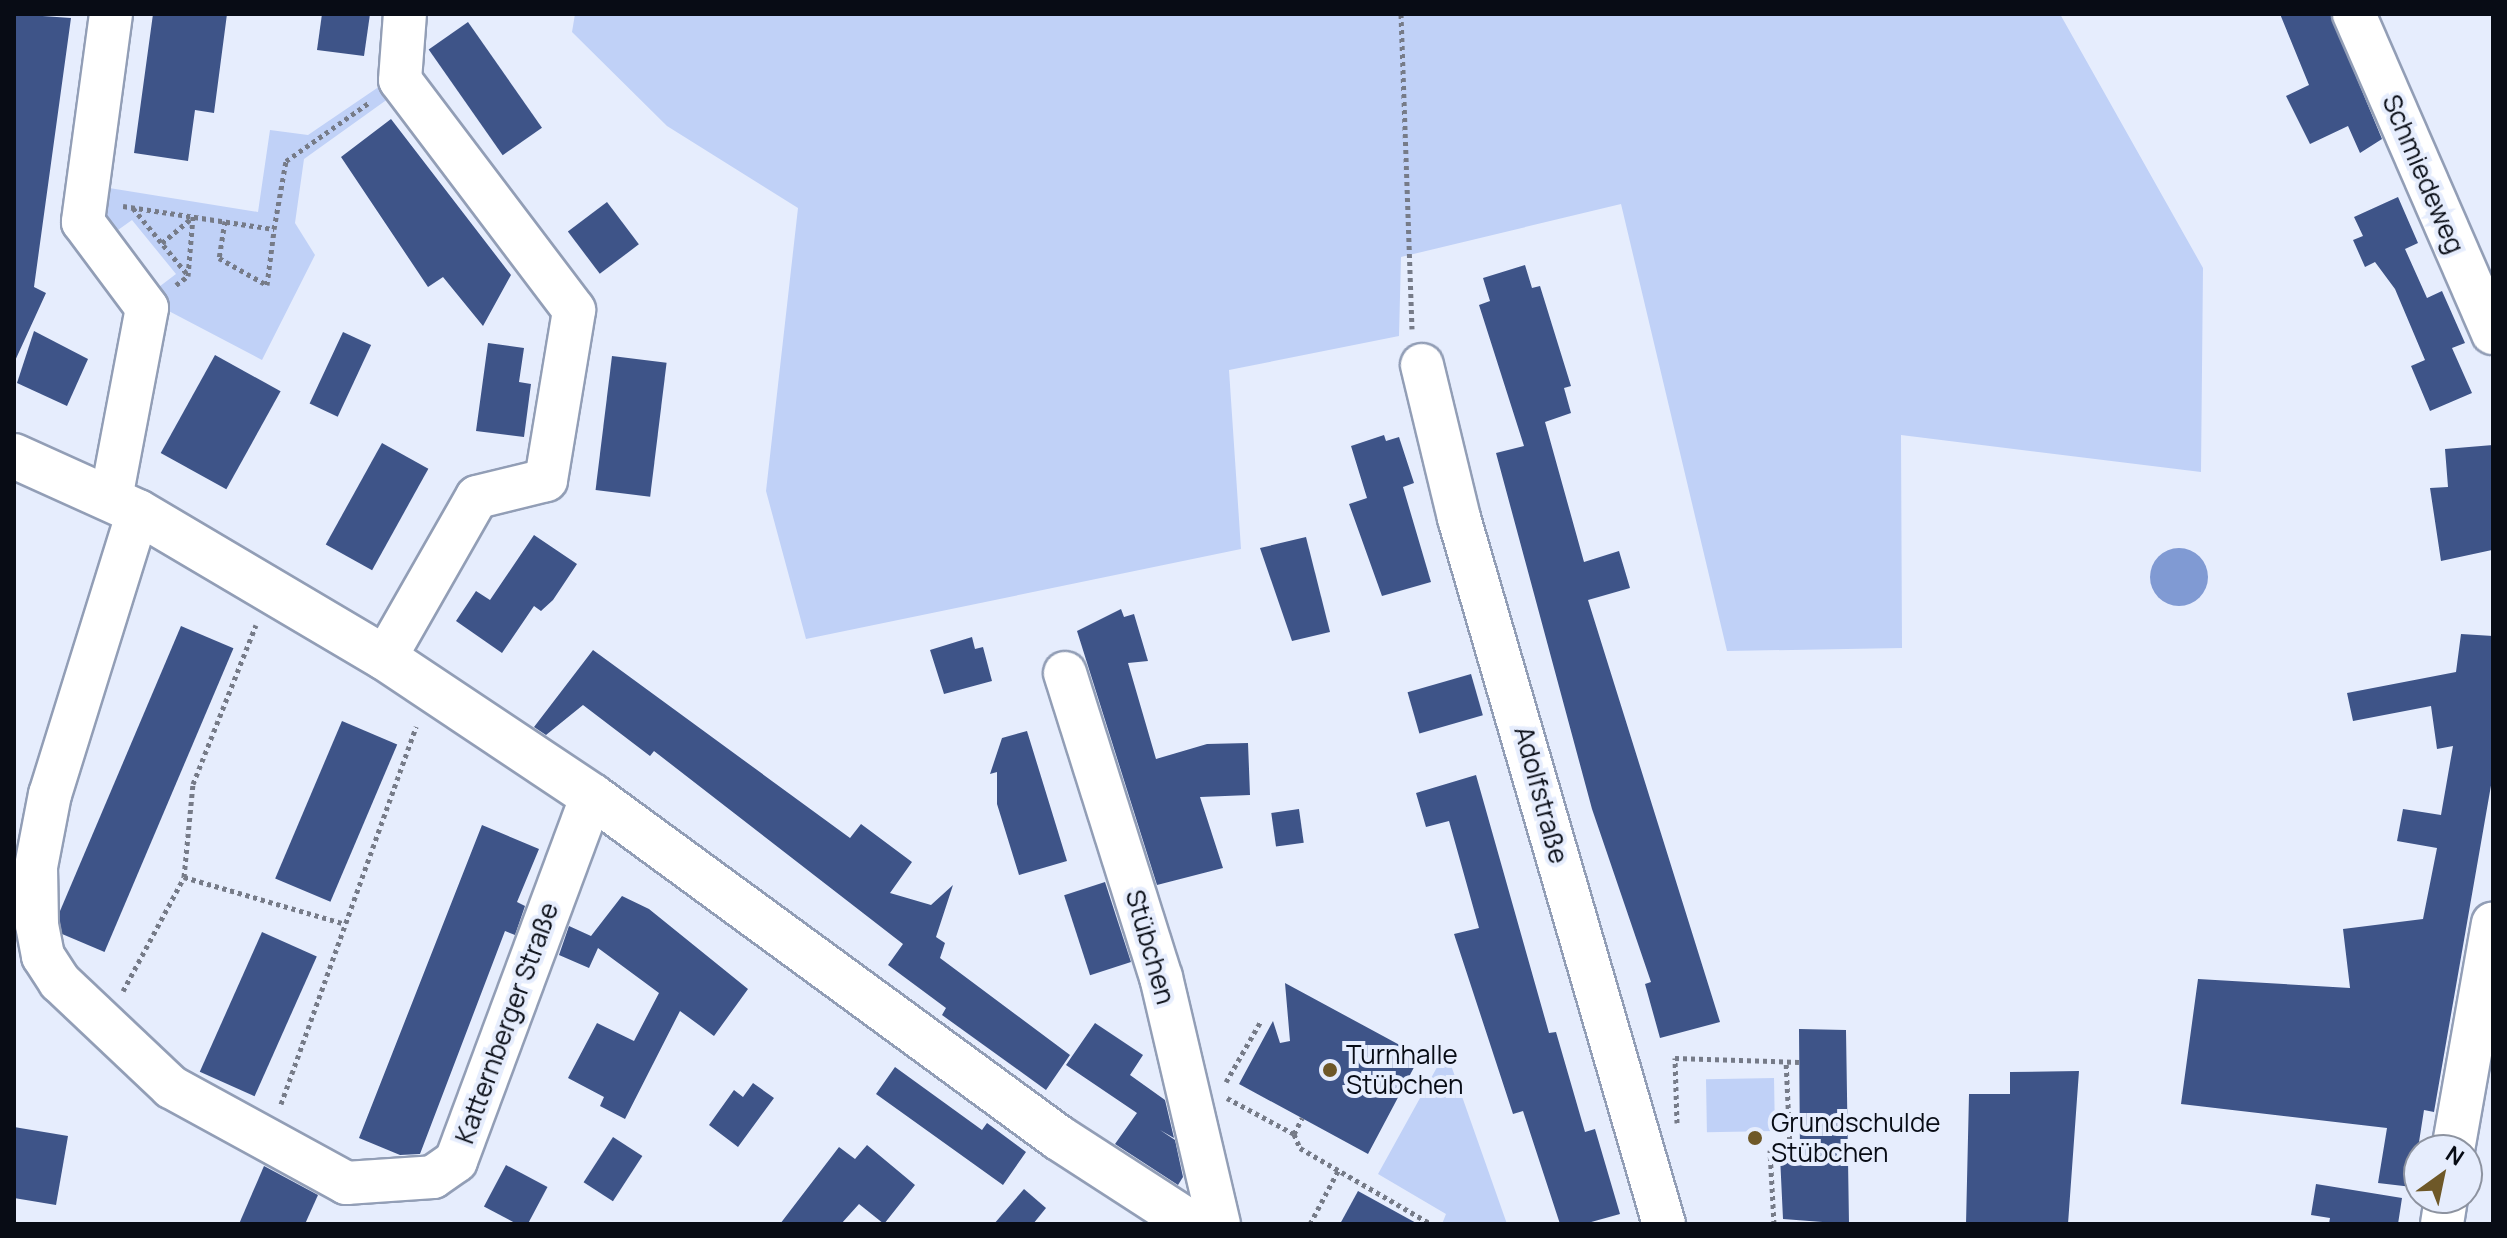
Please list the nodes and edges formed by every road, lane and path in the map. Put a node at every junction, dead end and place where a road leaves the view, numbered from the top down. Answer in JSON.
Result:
{"nodes":[{"id":1,"x":111,"y":14,"type":"edge"},
{"id":2,"x":405,"y":14,"type":"edge"},
{"id":3,"x":1401,"y":14,"type":"edge"},
{"id":4,"x":2354,"y":14,"type":"edge"},
{"id":5,"x":400,"y":80,"type":"junction"},
{"id":6,"x":86,"y":200,"type":"junction"},
{"id":7,"x":132,"y":207,"type":"junction"},
{"id":8,"x":193,"y":216,"type":"junction"},
{"id":9,"x":225,"y":221,"type":"junction"},
{"id":10,"x":274,"y":229,"type":"junction"},
{"id":11,"x":162,"y":243,"type":"junction"},
{"id":12,"x":188,"y":276,"type":"junction"},
{"id":13,"x":147,"y":308,"type":"junction"},
{"id":14,"x":2493,"y":333,"type":"edge"},
{"id":15,"x":1422,"y":365,"type":"joint"},
{"id":16,"x":14,"y":456,"type":"edge"},
{"id":17,"x":125,"y":505,"type":"junction"},
{"id":18,"x":269,"y":590,"type":"junction"},
{"id":19,"x":385,"y":658,"type":"junction"},
{"id":20,"x":1065,"y":673,"type":"dead end"},
{"id":21,"x":430,"y":688,"type":"junction"},
{"id":22,"x":592,"y":796,"type":"junction"},
{"id":23,"x":184,"y":877,"type":"junction"},
{"id":24,"x":342,"y":923,"type":"junction"},
{"id":25,"x":2493,"y":923,"type":"edge"},
{"id":26,"x":127,"y":983,"type":"dead end"},
{"id":27,"x":1261,"y":1021,"type":"dead end"},
{"id":28,"x":1786,"y":1061,"type":"junction"},
{"id":29,"x":1799,"y":1062,"type":"dead end"},
{"id":30,"x":278,"y":1111,"type":"dead end"},
{"id":31,"x":1302,"y":1118,"type":"dead end"},
{"id":32,"x":1677,"y":1129,"type":"dead end"},
{"id":33,"x":1294,"y":1134,"type":"junction"},
{"id":34,"x":2456,"y":1134,"type":"edge"},
{"id":35,"x":1339,"y":1169,"type":"junction"},
{"id":36,"x":1192,"y":1224,"type":"edge"},
{"id":37,"x":1219,"y":1224,"type":"edge"},
{"id":38,"x":1310,"y":1224,"type":"edge"},
{"id":39,"x":1431,"y":1224,"type":"edge"},
{"id":40,"x":1664,"y":1224,"type":"edge"},
{"id":41,"x":1774,"y":1224,"type":"edge"}],
"edges":[{"from":1,"to":6,"type":"street"},
{"from":2,"to":5,"type":"street"},
{"from":3,"to":15,"type":"path"},
{"from":4,"to":14,"type":"street","name":"Schmiedeweg"},
{"from":5,"to":10,"type":"path"},
{"from":5,"to":19,"type":"street"},
{"from":6,"to":7,"type":"path"},
{"from":6,"to":13,"type":"street"},
{"from":7,"to":8,"type":"path"},
{"from":7,"to":11,"type":"path"},
{"from":8,"to":9,"type":"path"},
{"from":8,"to":11,"type":"path"},
{"from":8,"to":12,"type":"path"},
{"from":9,"to":10,"type":"path"},
{"from":9,"to":10,"type":"path"},
{"from":11,"to":12,"type":"path"},
{"from":12,"to":13,"type":"path"},
{"from":13,"to":17,"type":"street","name":"Katternberger Straße"},
{"from":15,"to":40,"type":"street","name":"Adolfstraße"},
{"from":16,"to":17,"type":"street"},
{"from":17,"to":18,"type":"street"},
{"from":17,"to":22,"type":"street","name":"Katternberger Straße"},
{"from":18,"to":19,"type":"street"},
{"from":18,"to":23,"type":"path"},
{"from":19,"to":21,"type":"street"},
{"from":20,"to":37,"type":"street","name":"Stübchen"},
{"from":21,"to":22,"type":"street"},
{"from":21,"to":24,"type":"path"},
{"from":22,"to":36,"type":"street"},
{"from":23,"to":24,"type":"path"},
{"from":23,"to":26,"type":"path"},
{"from":24,"to":30,"type":"path"},
{"from":25,"to":34,"type":"street"},
{"from":27,"to":33,"type":"path"},
{"from":28,"to":29,"type":"path"},
{"from":28,"to":32,"type":"path"},
{"from":28,"to":41,"type":"path"},
{"from":31,"to":33,"type":"path"},
{"from":33,"to":35,"type":"path"},
{"from":35,"to":38,"type":"path"},
{"from":35,"to":39,"type":"path"}]}
